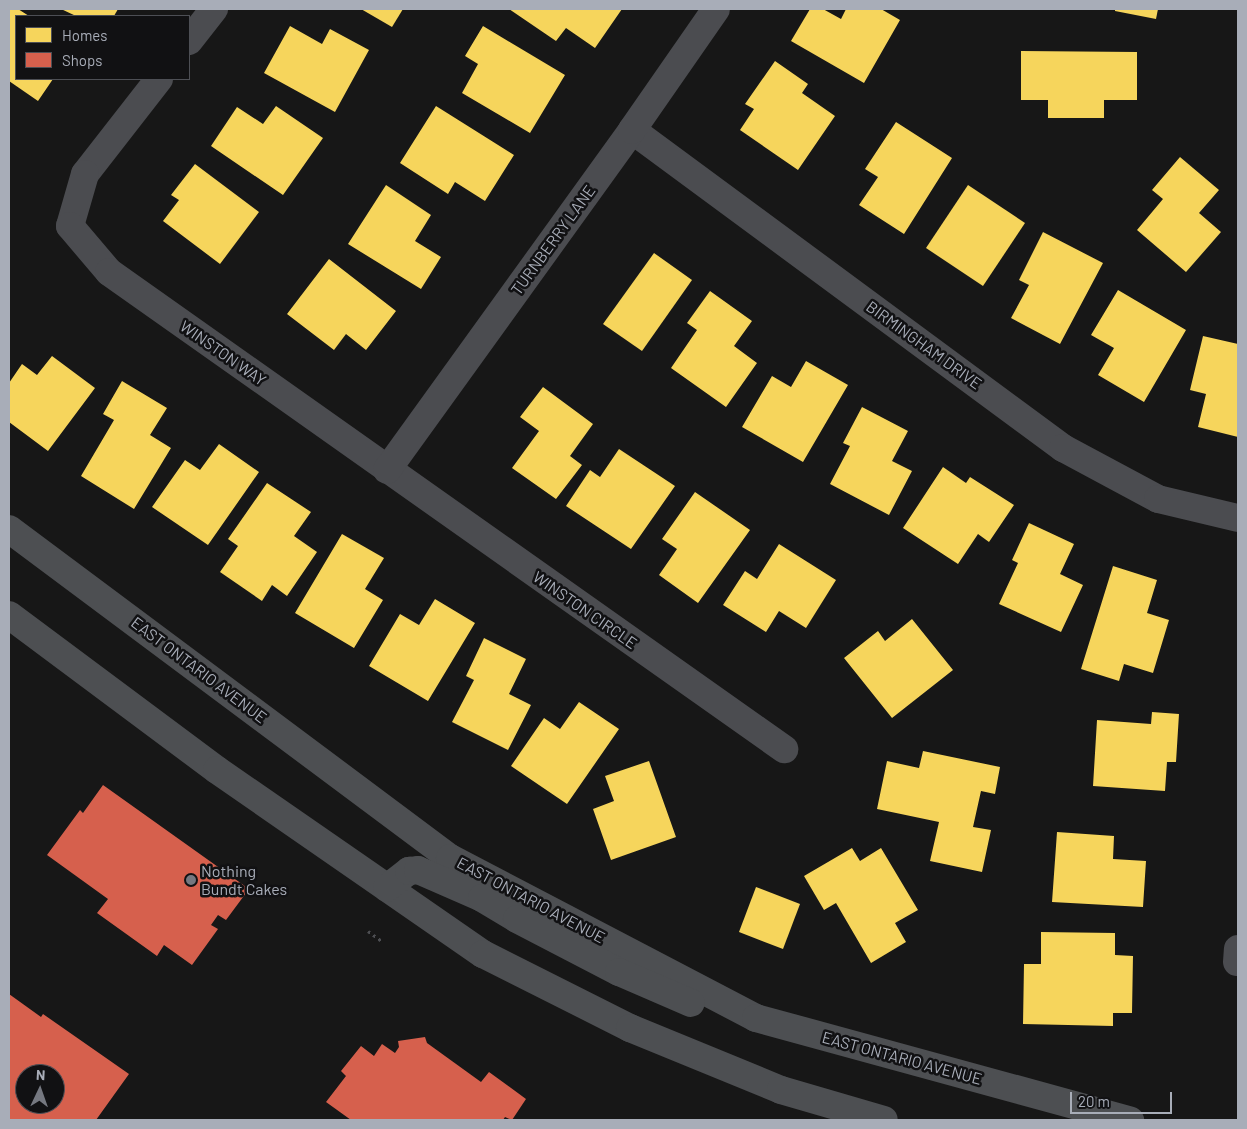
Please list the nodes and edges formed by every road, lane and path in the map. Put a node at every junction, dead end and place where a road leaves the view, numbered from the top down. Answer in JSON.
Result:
{"nodes":[{"id":1,"x":214,"y":9,"type":"edge"},
{"id":2,"x":716,"y":9,"type":"edge"},
{"id":3,"x":190,"y":40,"type":"edge"},
{"id":4,"x":158,"y":80,"type":"edge"},
{"id":5,"x":632,"y":130,"type":"junction"},
{"id":6,"x":387,"y":470,"type":"junction"},
{"id":7,"x":1238,"y":518,"type":"edge"},
{"id":8,"x":9,"y":528,"type":"edge"},
{"id":9,"x":9,"y":615,"type":"edge"},
{"id":10,"x":784,"y":749,"type":"dead end"},
{"id":11,"x":387,"y":888,"type":"junction"},
{"id":12,"x":368,"y":931,"type":"dead end"},
{"id":13,"x":382,"y":941,"type":"dead end"},
{"id":14,"x":756,"y":1018,"type":"junction"},
{"id":15,"x":884,"y":1120,"type":"edge"},
{"id":16,"x":1130,"y":1120,"type":"edge"}],
"edges":[{"from":1,"to":3,"type":"street"},
{"from":2,"to":5,"type":"street","name":"TURNBERRY LANE"},
{"from":4,"to":6,"type":"street","name":"WINSTON WAY"},
{"from":5,"to":6,"type":"street","name":"TURNBERRY LANE"},
{"from":5,"to":7,"type":"street","name":"BIRMINGHAM DRIVE"},
{"from":6,"to":10,"type":"street","name":"WINSTON CIRCLE"},
{"from":8,"to":14,"type":"main road","name":"EAST ONTARIO AVENUE"},
{"from":9,"to":11,"type":"main road"},
{"from":11,"to":14,"type":"main road"},
{"from":11,"to":15,"type":"main road"},
{"from":12,"to":13,"type":"path"},
{"from":14,"to":16,"type":"main road","name":"EAST ONTARIO AVENUE"}]}
